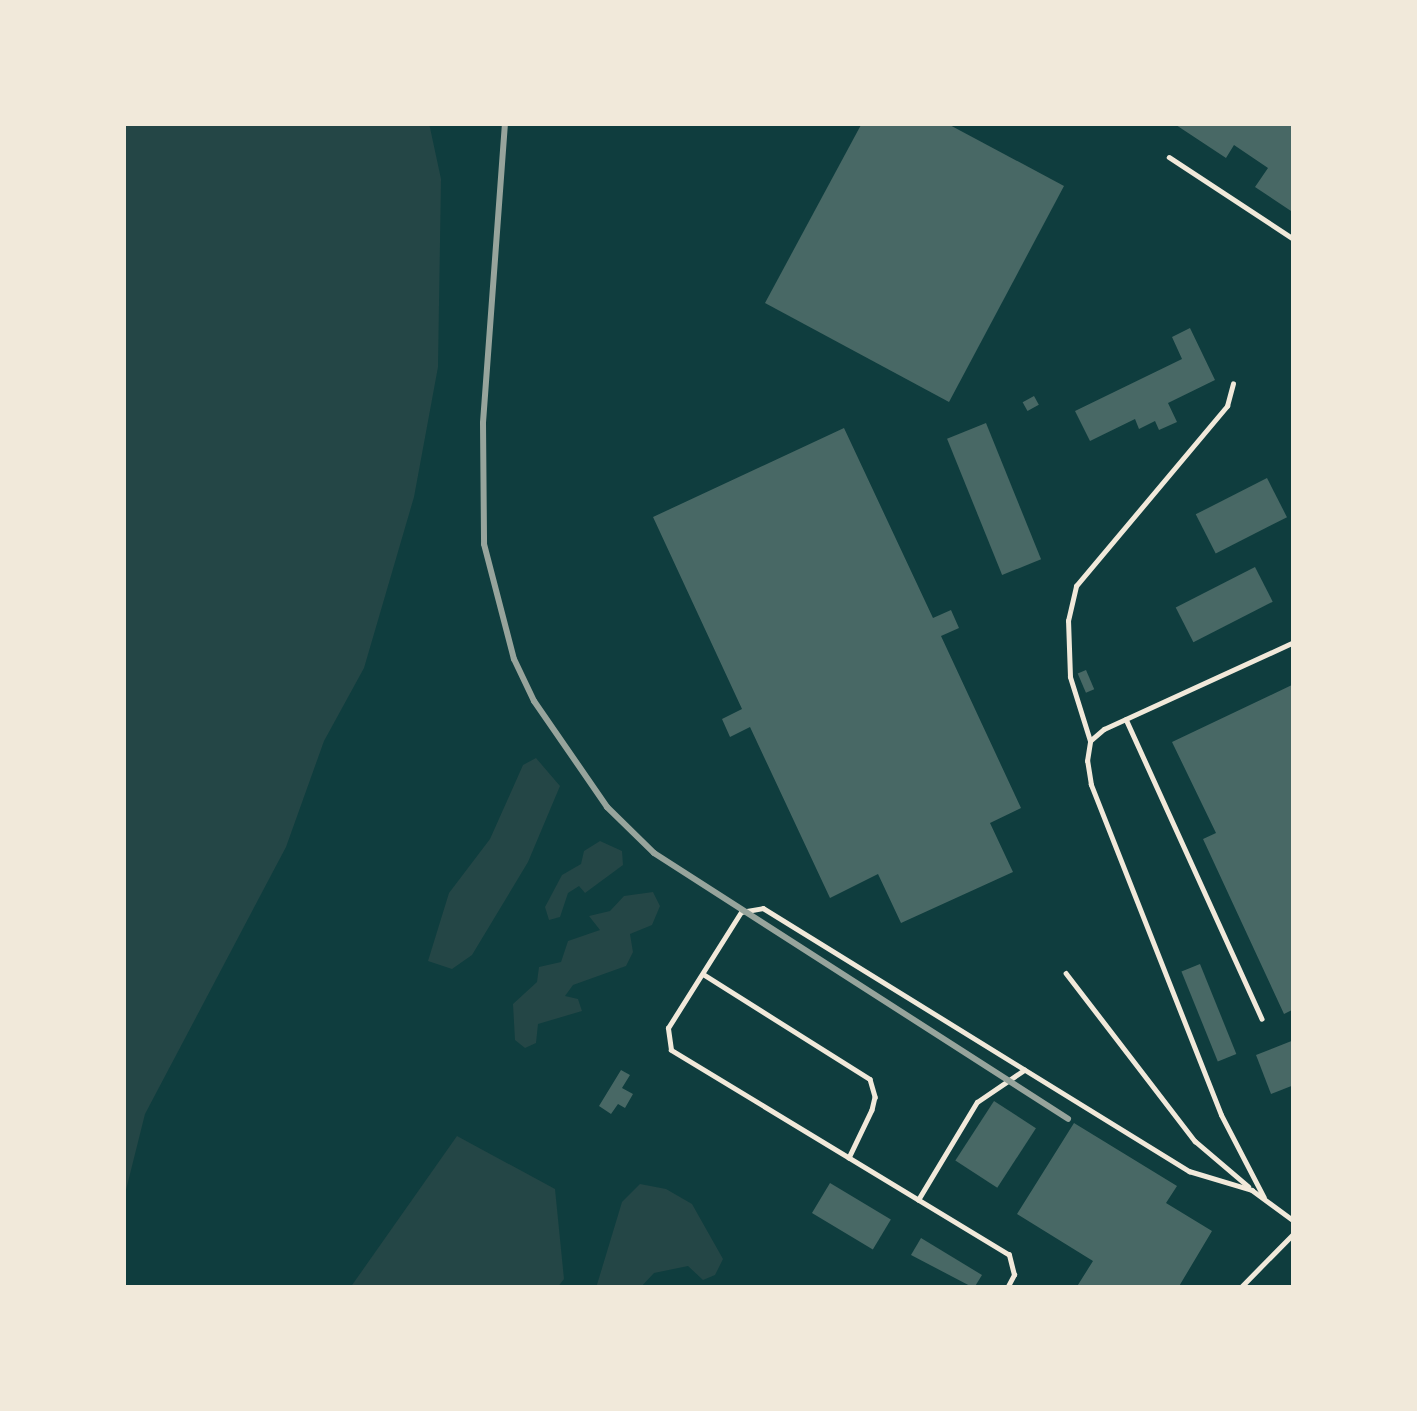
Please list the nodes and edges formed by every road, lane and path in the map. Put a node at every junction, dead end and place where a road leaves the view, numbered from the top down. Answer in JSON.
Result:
{"nodes":[{"id":1,"x":1169,"y":157,"type":"dead end"},
{"id":2,"x":1294,"y":239,"type":"edge"},
{"id":3,"x":1233,"y":384,"type":"dead end"},
{"id":4,"x":1294,"y":642,"type":"edge"},
{"id":5,"x":1126,"y":718,"type":"junction"},
{"id":6,"x":1090,"y":740,"type":"junction"},
{"id":7,"x":1066,"y":973,"type":"dead end"},
{"id":8,"x":702,"y":974,"type":"junction"},
{"id":9,"x":1262,"y":1019,"type":"dead end"},
{"id":10,"x":1024,"y":1070,"type":"junction"},
{"id":11,"x":849,"y":1158,"type":"junction"},
{"id":12,"x":1252,"y":1190,"type":"junction"},
{"id":13,"x":918,"y":1200,"type":"junction"},
{"id":14,"x":1265,"y":1200,"type":"junction"},
{"id":15,"x":1294,"y":1221,"type":"edge"},
{"id":16,"x":1294,"y":1233,"type":"edge"},
{"id":17,"x":1007,"y":1288,"type":"edge"},
{"id":18,"x":1240,"y":1288,"type":"edge"}],
"edges":[{"from":1,"to":2,"type":"lane"},
{"from":3,"to":6,"type":"lane"},
{"from":4,"to":5,"type":"lane"},
{"from":5,"to":6,"type":"lane"},
{"from":5,"to":9,"type":"lane"},
{"from":6,"to":14,"type":"lane"},
{"from":7,"to":12,"type":"lane"},
{"from":8,"to":10,"type":"lane"},
{"from":8,"to":11,"type":"lane"},
{"from":8,"to":11,"type":"lane"},
{"from":10,"to":12,"type":"lane"},
{"from":10,"to":13,"type":"lane"},
{"from":11,"to":13,"type":"lane"},
{"from":12,"to":14,"type":"lane"},
{"from":13,"to":17,"type":"lane"},
{"from":14,"to":15,"type":"lane"},
{"from":16,"to":18,"type":"lane"}]}
